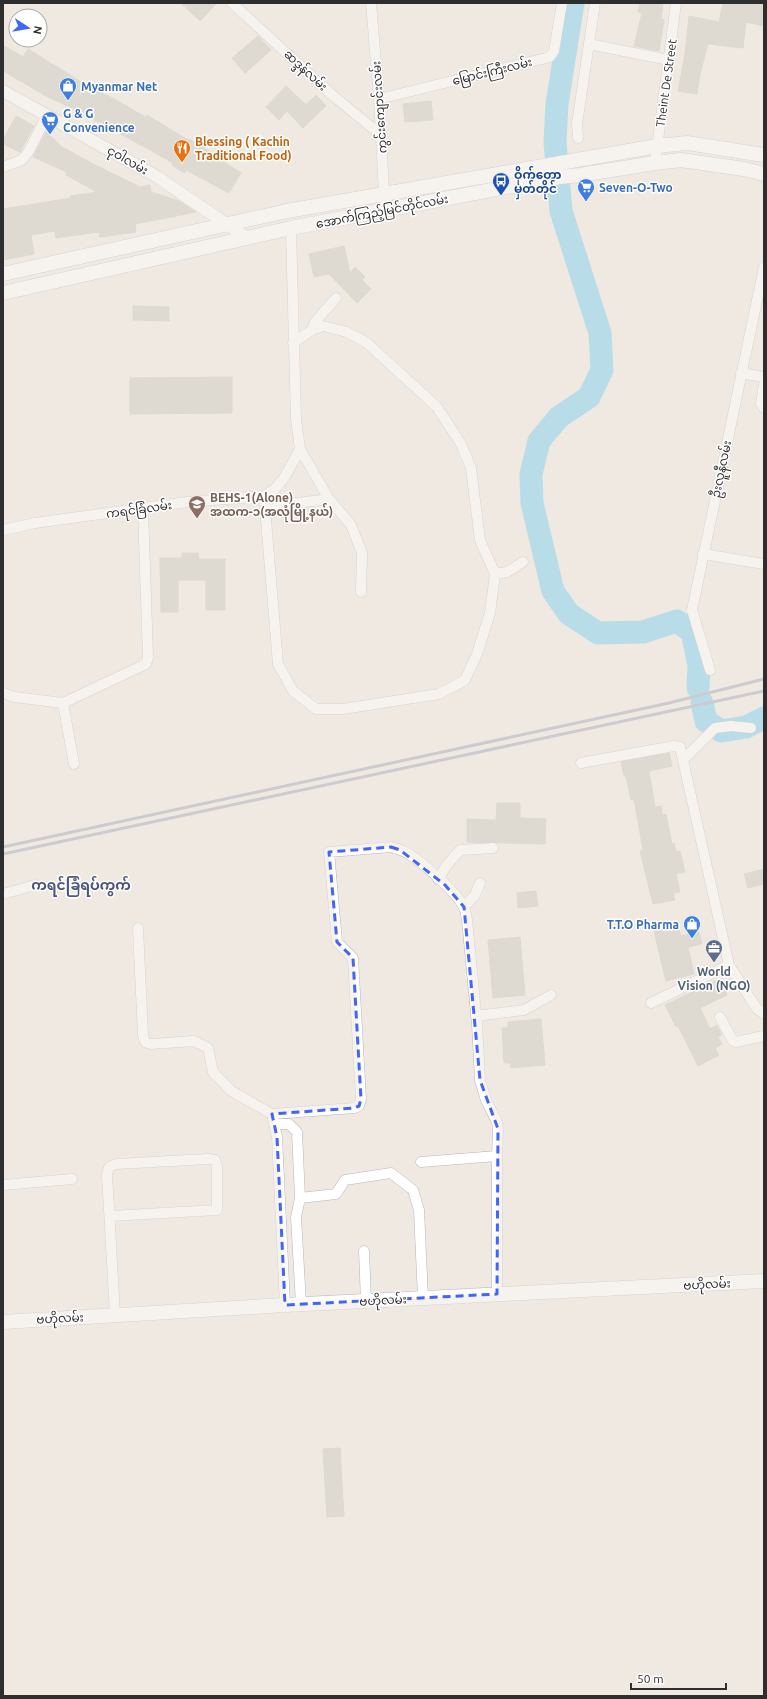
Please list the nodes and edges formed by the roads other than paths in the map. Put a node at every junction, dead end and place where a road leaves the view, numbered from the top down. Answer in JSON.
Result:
{"nodes":[{"id":1,"x":232,"y":3,"type":"edge"},
{"id":2,"x":371,"y":3,"type":"edge"},
{"id":3,"x":562,"y":3,"type":"edge"},
{"id":4,"x":595,"y":3,"type":"edge"},
{"id":5,"x":676,"y":3,"type":"edge"},
{"id":6,"x":241,"y":7,"type":"edge"},
{"id":7,"x":589,"y":44,"type":"junction"},
{"id":8,"x":669,"y":60,"type":"junction"},
{"id":9,"x":3,"y":91,"type":"edge"},
{"id":10,"x":379,"y":99,"type":"junction"},
{"id":11,"x":47,"y":115,"type":"junction"},
{"id":12,"x":381,"y":135,"type":"junction"},
{"id":13,"x":578,"y":138,"type":"dead end"},
{"id":14,"x":657,"y":146,"type":"junction"},
{"id":15,"x":764,"y":155,"type":"edge"},
{"id":16,"x":655,"y":163,"type":"junction"},
{"id":17,"x":3,"y":167,"type":"edge"},
{"id":18,"x":549,"y":172,"type":"junction"},
{"id":19,"x":764,"y":174,"type":"edge"},
{"id":20,"x":384,"y":194,"type":"junction"},
{"id":21,"x":386,"y":211,"type":"junction"},
{"id":22,"x":228,"y":225,"type":"junction"},
{"id":23,"x":290,"y":228,"type":"junction"},
{"id":24,"x":248,"y":238,"type":"junction"},
{"id":25,"x":764,"y":266,"type":"edge"},
{"id":26,"x":3,"y":274,"type":"edge"},
{"id":27,"x":3,"y":293,"type":"edge"},
{"id":28,"x":336,"y":298,"type":"dead end"},
{"id":29,"x":312,"y":330,"type":"junction"},
{"id":30,"x":293,"y":344,"type":"junction"},
{"id":31,"x":741,"y":373,"type":"junction"},
{"id":32,"x":764,"y":377,"type":"edge"},
{"id":33,"x":764,"y":384,"type":"edge"},
{"id":34,"x":764,"y":408,"type":"edge"},
{"id":35,"x":300,"y":449,"type":"junction"},
{"id":36,"x":264,"y":496,"type":"junction"},
{"id":37,"x":329,"y":499,"type":"junction"},
{"id":38,"x":265,"y":506,"type":"junction"},
{"id":39,"x":143,"y":509,"type":"junction"},
{"id":40,"x":3,"y":530,"type":"edge"},
{"id":41,"x":703,"y":554,"type":"junction"},
{"id":42,"x":523,"y":562,"type":"dead end"},
{"id":43,"x":764,"y":564,"type":"edge"},
{"id":44,"x":495,"y":574,"type":"junction"},
{"id":45,"x":361,"y":592,"type":"dead end"},
{"id":46,"x":710,"y":670,"type":"dead end"},
{"id":47,"x":3,"y":693,"type":"edge"},
{"id":48,"x":63,"y":703,"type":"junction"},
{"id":49,"x":751,"y":728,"type":"dead end"},
{"id":50,"x":683,"y":760,"type":"junction"},
{"id":51,"x":581,"y":763,"type":"dead end"},
{"id":52,"x":74,"y":764,"type":"dead end"},
{"id":53,"x":493,"y":848,"type":"dead end"},
{"id":54,"x":438,"y":879,"type":"junction"},
{"id":55,"x":480,"y":883,"type":"dead end"},
{"id":56,"x":35,"y":885,"type":"dead end"},
{"id":57,"x":3,"y":894,"type":"edge"},
{"id":58,"x":464,"y":907,"type":"junction"},
{"id":59,"x":138,"y":928,"type":"dead end"},
{"id":60,"x":729,"y":964,"type":"junction"},
{"id":61,"x":551,"y":995,"type":"dead end"},
{"id":62,"x":650,"y":1002,"type":"dead end"},
{"id":63,"x":764,"y":1014,"type":"edge"},
{"id":64,"x":476,"y":1016,"type":"junction"},
{"id":65,"x":720,"y":1018,"type":"dead end"},
{"id":66,"x":764,"y":1036,"type":"edge"},
{"id":67,"x":273,"y":1119,"type":"junction"},
{"id":68,"x":497,"y":1156,"type":"junction"},
{"id":69,"x":421,"y":1162,"type":"dead end"},
{"id":70,"x":72,"y":1179,"type":"dead end"},
{"id":71,"x":3,"y":1186,"type":"edge"},
{"id":72,"x":300,"y":1198,"type":"junction"},
{"id":73,"x":110,"y":1216,"type":"junction"},
{"id":74,"x":364,"y":1251,"type":"dead end"},
{"id":75,"x":764,"y":1281,"type":"edge"},
{"id":76,"x":497,"y":1294,"type":"junction"},
{"id":77,"x":423,"y":1298,"type":"junction"},
{"id":78,"x":366,"y":1301,"type":"junction"},
{"id":79,"x":301,"y":1304,"type":"junction"},
{"id":80,"x":285,"y":1305,"type":"junction"},
{"id":81,"x":115,"y":1315,"type":"junction"},
{"id":82,"x":3,"y":1322,"type":"edge"}],
"edges":[{"from":1,"to":6,"type":"street","name":"ဆဒ္ဒန်လမ်း"},
{"from":2,"to":10,"type":"street","name":"ကွင်းကျောင်းလမ်း"},
{"from":3,"to":10,"type":"street","name":"မြောင်းကြီးလမ်း"},
{"from":4,"to":7,"type":"street"},
{"from":5,"to":8,"type":"street","name":"Theint De Street"},
{"from":6,"to":12,"type":"street","name":"ဆဒ္ဒန်လမ်း"},
{"from":7,"to":8,"type":"street"},
{"from":7,"to":13,"type":"street"},
{"from":8,"to":14,"type":"street","name":"Theint De Street"},
{"from":9,"to":11,"type":"street","name":"ငုဝါလမ်း"},
{"from":10,"to":12,"type":"street","name":"ကွင်းကျောင်းလမ်း"},
{"from":11,"to":17,"type":"street"},
{"from":11,"to":22,"type":"street","name":"ငုဝါလမ်း"},
{"from":12,"to":20,"type":"street","name":"ကွင်းကျောင်းလမ်း"},
{"from":14,"to":15,"type":"main road","name":"အောက်ကြည့်မြင်တိုင်လမ်း"},
{"from":14,"to":16,"type":"street","name":"Theint De Street"},
{"from":14,"to":18,"type":"main road","name":"အောက်ကြည့်မြင်တိုင်လမ်း"},
{"from":16,"to":18,"type":"main road","name":"အောက်ကြည့်မြင်တိုင်လမ်း"},
{"from":16,"to":19,"type":"main road","name":"အောက်ကြည့်မြင်တိုင်လမ်း"},
{"from":18,"to":20,"type":"main road","name":"အောက်ကြည့်မြင်တိုင်လမ်း"},
{"from":18,"to":21,"type":"main road","name":"အောက်ကြည့်မြင်တိုင်လမ်း"},
{"from":20,"to":21,"type":"street","name":"ကွင်းကျောင်းလမ်း"},
{"from":20,"to":22,"type":"main road","name":"အောက်ကြည့်မြင်တိုင်လမ်း"},
{"from":21,"to":23,"type":"main road","name":"အောက်ကြည့်မြင်တိုင်လမ်း"},
{"from":22,"to":24,"type":"street","name":"ငုဝါလမ်း"},
{"from":22,"to":26,"type":"main road","name":"အောက်ကြည့်မြင်တိုင်လမ်း"},
{"from":23,"to":24,"type":"main road","name":"အောက်ကြည့်မြင်တိုင်လမ်း"},
{"from":23,"to":30,"type":"street"},
{"from":24,"to":27,"type":"main road","name":"အောက်ကြည့်မြင်တိုင်လမ်း"},
{"from":25,"to":31,"type":"street","name":"ဦးလူနီလမ်း"},
{"from":28,"to":29,"type":"street"},
{"from":29,"to":30,"type":"street"},
{"from":29,"to":44,"type":"street"},
{"from":30,"to":35,"type":"street"},
{"from":31,"to":32,"type":"street"},
{"from":31,"to":41,"type":"street","name":"ဦးလူနီလမ်း"},
{"from":33,"to":34,"type":"street"},
{"from":35,"to":36,"type":"street"},
{"from":35,"to":37,"type":"street"},
{"from":36,"to":38,"type":"street"},
{"from":36,"to":39,"type":"street","name":"ကရင်ခြံလမ်း"},
{"from":37,"to":38,"type":"street"},
{"from":37,"to":45,"type":"street"},
{"from":38,"to":44,"type":"street"},
{"from":39,"to":40,"type":"street","name":"ကရင်ခြံလမ်း"},
{"from":39,"to":48,"type":"street"},
{"from":41,"to":43,"type":"street"},
{"from":41,"to":46,"type":"street","name":"ဦးလူနီလမ်း"},
{"from":42,"to":44,"type":"street"},
{"from":47,"to":48,"type":"street"},
{"from":48,"to":52,"type":"street"},
{"from":49,"to":50,"type":"street"},
{"from":50,"to":51,"type":"street"},
{"from":50,"to":60,"type":"street"},
{"from":53,"to":54,"type":"street"},
{"from":54,"to":58,"type":"street"},
{"from":54,"to":67,"type":"street"},
{"from":55,"to":58,"type":"street"},
{"from":56,"to":57,"type":"street"},
{"from":58,"to":64,"type":"street"},
{"from":59,"to":67,"type":"street"},
{"from":60,"to":62,"type":"street"},
{"from":60,"to":63,"type":"street"},
{"from":61,"to":64,"type":"street"},
{"from":64,"to":68,"type":"street"},
{"from":65,"to":66,"type":"street"},
{"from":67,"to":72,"type":"street"},
{"from":67,"to":80,"type":"street"},
{"from":68,"to":69,"type":"street"},
{"from":68,"to":76,"type":"street"},
{"from":70,"to":71,"type":"street"},
{"from":72,"to":77,"type":"street"},
{"from":72,"to":79,"type":"street"},
{"from":73,"to":73,"type":"street"},
{"from":73,"to":81,"type":"street"},
{"from":74,"to":78,"type":"street"},
{"from":75,"to":76,"type":"main road","name":"ဗဟိုလမ်း"},
{"from":76,"to":77,"type":"main road","name":"ဗဟိုလမ်း"},
{"from":77,"to":78,"type":"main road","name":"ဗဟိုလမ်း"},
{"from":78,"to":79,"type":"main road","name":"ဗဟိုလမ်း"},
{"from":79,"to":80,"type":"main road","name":"ဗဟိုလမ်း"},
{"from":80,"to":81,"type":"main road","name":"ဗဟိုလမ်း"},
{"from":81,"to":82,"type":"main road","name":"ဗဟိုလမ်း"}]}
